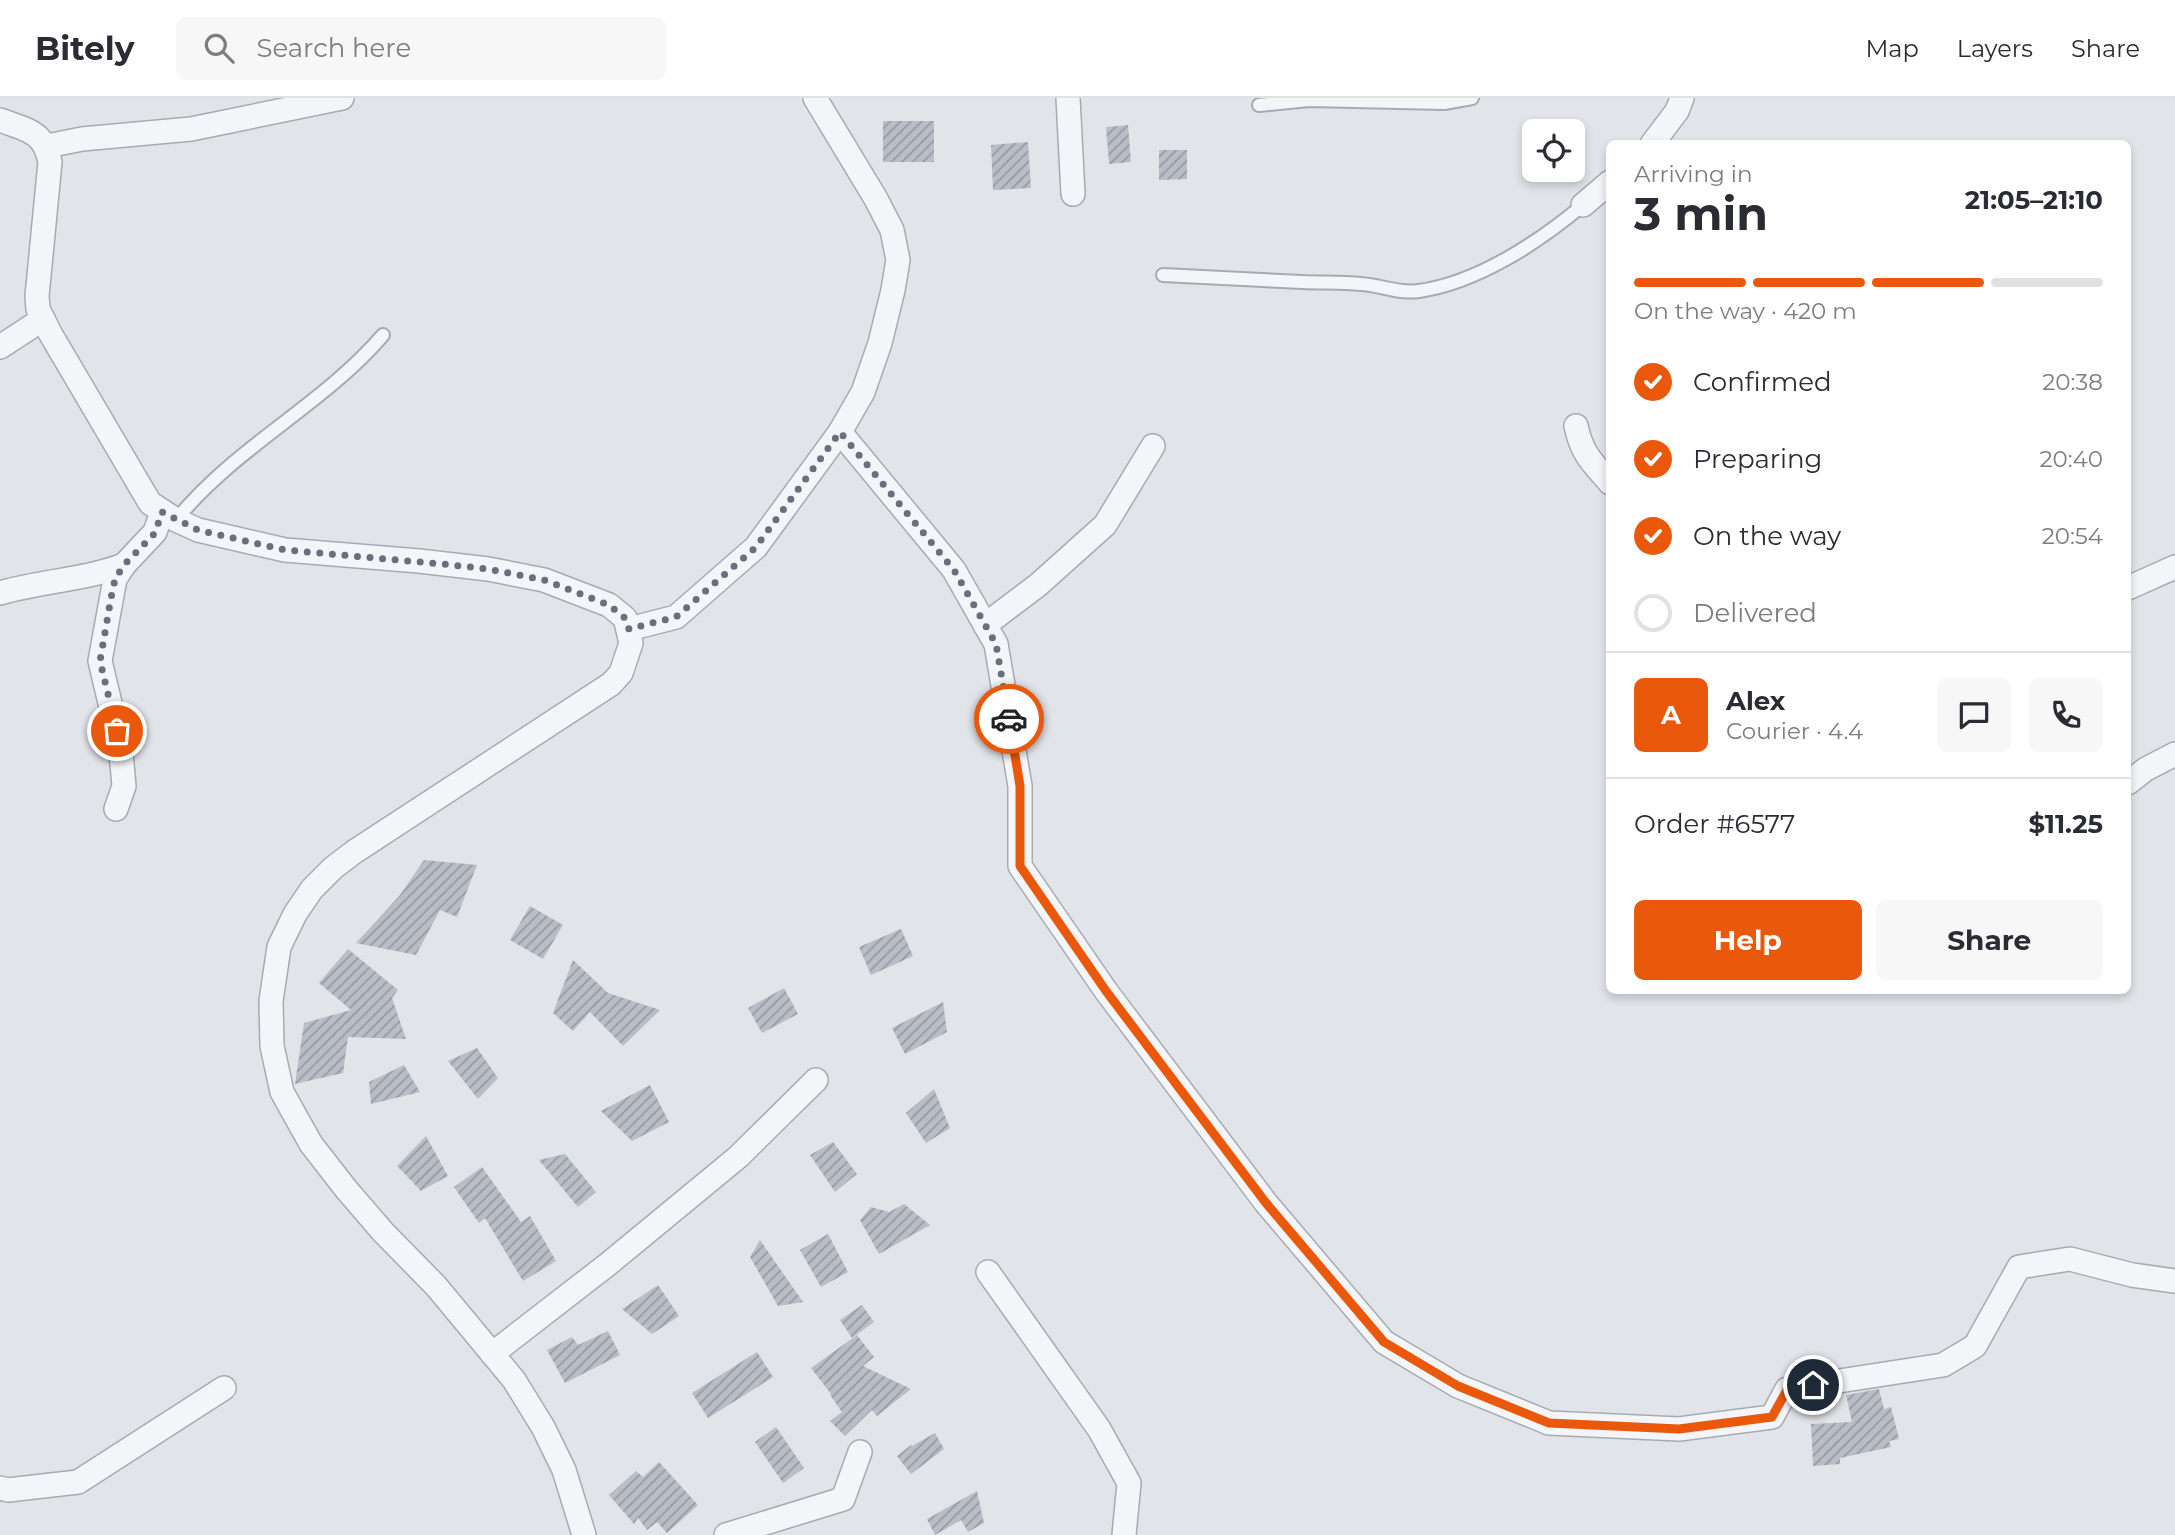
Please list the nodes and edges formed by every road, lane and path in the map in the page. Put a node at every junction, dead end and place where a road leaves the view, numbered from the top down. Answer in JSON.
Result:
{"nodes":[{"id":1,"x":342,"y":98,"type":"edge"},
{"id":2,"x":815,"y":98,"type":"edge"},
{"id":3,"x":1068,"y":98,"type":"edge"},
{"id":4,"x":1472,"y":98,"type":"edge"},
{"id":5,"x":1682,"y":98,"type":"edge"},
{"id":6,"x":1259,"y":105,"type":"dead end"},
{"id":7,"x":0,"y":120,"type":"edge"},
{"id":8,"x":1655,"y":140,"type":"edge"},
{"id":9,"x":47,"y":146,"type":"junction"},
{"id":10,"x":1606,"y":185,"type":"edge"},
{"id":11,"x":1073,"y":194,"type":"dead end"},
{"id":12,"x":1583,"y":205,"type":"joint"},
{"id":13,"x":1163,"y":275,"type":"dead end"},
{"id":14,"x":43,"y":319,"type":"junction"},
{"id":15,"x":383,"y":335,"type":"dead end"},
{"id":16,"x":0,"y":347,"type":"edge"},
{"id":17,"x":1576,"y":426,"type":"dead end"},
{"id":18,"x":840,"y":432,"type":"junction"},
{"id":19,"x":1153,"y":446,"type":"dead end"},
{"id":20,"x":1606,"y":478,"type":"edge"},
{"id":21,"x":169,"y":516,"type":"junction"},
{"id":22,"x":124,"y":565,"type":"junction"},
{"id":23,"x":2175,"y":567,"type":"edge"},
{"id":24,"x":2131,"y":587,"type":"edge"},
{"id":25,"x":0,"y":593,"type":"edge"},
{"id":26,"x":985,"y":625,"type":"junction"},
{"id":27,"x":629,"y":629,"type":"junction"},
{"id":28,"x":2175,"y":754,"type":"edge"},
{"id":29,"x":2131,"y":781,"type":"edge"},
{"id":30,"x":116,"y":809,"type":"dead end"},
{"id":31,"x":816,"y":1080,"type":"dead end"},
{"id":32,"x":988,"y":1272,"type":"dead end"},
{"id":33,"x":2175,"y":1281,"type":"edge"},
{"id":34,"x":492,"y":1354,"type":"junction"},
{"id":35,"x":224,"y":1388,"type":"dead end"},
{"id":36,"x":860,"y":1452,"type":"dead end"},
{"id":37,"x":0,"y":1488,"type":"edge"},
{"id":38,"x":584,"y":1535,"type":"edge"},
{"id":39,"x":726,"y":1535,"type":"edge"},
{"id":40,"x":1124,"y":1535,"type":"edge"}],
"edges":[{"from":1,"to":9,"type":"street"},
{"from":2,"to":18,"type":"street"},
{"from":3,"to":11,"type":"street"},
{"from":4,"to":6,"type":"lane"},
{"from":5,"to":8,"type":"street"},
{"from":7,"to":9,"type":"street"},
{"from":9,"to":14,"type":"street"},
{"from":10,"to":12,"type":"street"},
{"from":12,"to":13,"type":"lane"},
{"from":14,"to":16,"type":"street"},
{"from":14,"to":21,"type":"street"},
{"from":15,"to":21,"type":"lane"},
{"from":17,"to":20,"type":"street"},
{"from":18,"to":26,"type":"street"},
{"from":18,"to":27,"type":"street"},
{"from":19,"to":26,"type":"street"},
{"from":21,"to":22,"type":"street"},
{"from":21,"to":27,"type":"street"},
{"from":22,"to":25,"type":"street"},
{"from":22,"to":30,"type":"street"},
{"from":23,"to":24,"type":"street"},
{"from":26,"to":33,"type":"street"},
{"from":27,"to":34,"type":"street"},
{"from":28,"to":29,"type":"street"},
{"from":31,"to":34,"type":"street"},
{"from":32,"to":40,"type":"street"},
{"from":34,"to":38,"type":"street"},
{"from":35,"to":37,"type":"street"},
{"from":36,"to":39,"type":"street"}]}
